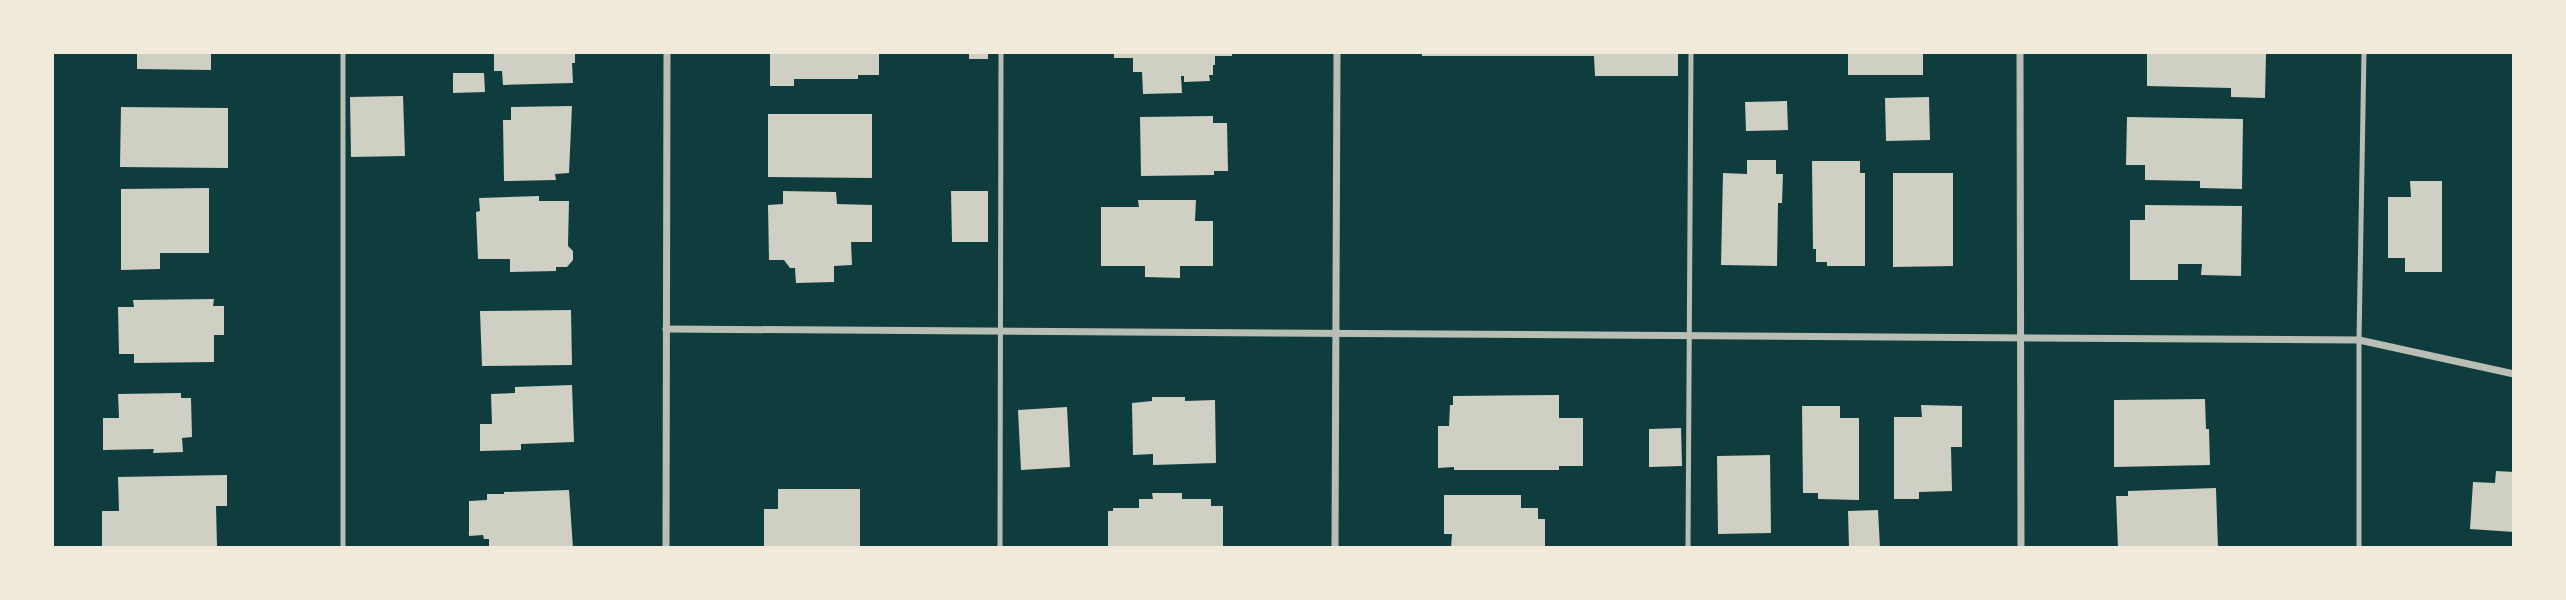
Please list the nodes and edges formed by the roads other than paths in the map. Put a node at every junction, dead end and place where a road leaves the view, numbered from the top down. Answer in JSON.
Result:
{"nodes":[{"id":1,"x":343,"y":52,"type":"edge"},
{"id":2,"x":667,"y":52,"type":"edge"},
{"id":3,"x":1001,"y":52,"type":"edge"},
{"id":4,"x":1337,"y":52,"type":"edge"},
{"id":5,"x":1691,"y":52,"type":"edge"},
{"id":6,"x":2020,"y":52,"type":"edge"},
{"id":7,"x":2364,"y":52,"type":"edge"},
{"id":8,"x":666,"y":329,"type":"junction"},
{"id":9,"x":1001,"y":333,"type":"junction"},
{"id":10,"x":1336,"y":333,"type":"junction"},
{"id":11,"x":1688,"y":335,"type":"junction"},
{"id":12,"x":2022,"y":337,"type":"junction"},
{"id":13,"x":2359,"y":340,"type":"junction"},
{"id":14,"x":2514,"y":374,"type":"edge"},
{"id":15,"x":343,"y":548,"type":"edge"},
{"id":16,"x":666,"y":548,"type":"edge"},
{"id":17,"x":1000,"y":548,"type":"edge"},
{"id":18,"x":1335,"y":548,"type":"edge"},
{"id":19,"x":1688,"y":548,"type":"edge"},
{"id":20,"x":2021,"y":548,"type":"edge"},
{"id":21,"x":2359,"y":548,"type":"edge"}],
"edges":[{"from":1,"to":15,"type":"lane"},
{"from":2,"to":8,"type":"street"},
{"from":3,"to":9,"type":"lane"},
{"from":4,"to":10,"type":"street"},
{"from":5,"to":11,"type":"lane"},
{"from":6,"to":12,"type":"street"},
{"from":7,"to":13,"type":"lane"},
{"from":8,"to":9,"type":"street"},
{"from":8,"to":16,"type":"street"},
{"from":9,"to":10,"type":"street"},
{"from":9,"to":17,"type":"lane"},
{"from":10,"to":11,"type":"street"},
{"from":10,"to":18,"type":"street"},
{"from":11,"to":12,"type":"street"},
{"from":11,"to":19,"type":"lane"},
{"from":12,"to":13,"type":"street"},
{"from":12,"to":20,"type":"street"},
{"from":13,"to":14,"type":"street"},
{"from":13,"to":21,"type":"lane"}]}
